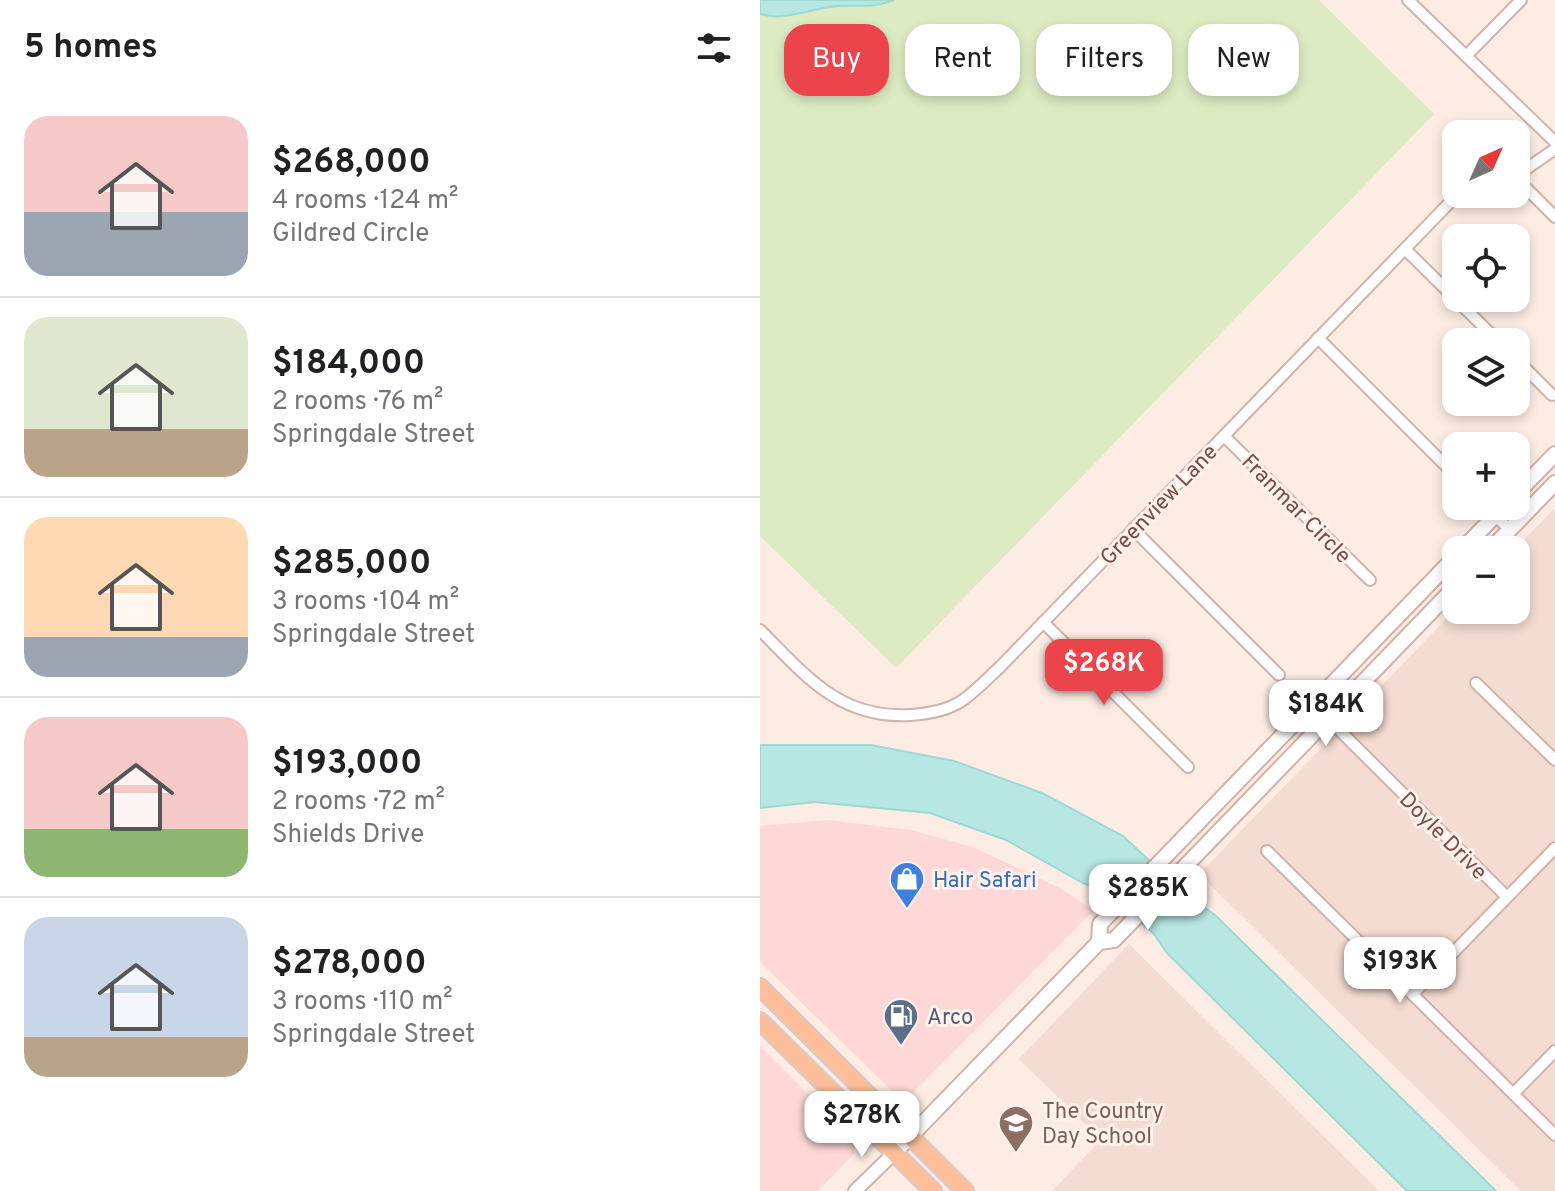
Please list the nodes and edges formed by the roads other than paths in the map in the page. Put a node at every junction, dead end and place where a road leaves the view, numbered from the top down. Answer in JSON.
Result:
{"nodes":[{"id":1,"x":1408,"y":0,"type":"edge"},
{"id":2,"x":1521,"y":0,"type":"edge"},
{"id":3,"x":1466,"y":56,"type":"junction"},
{"id":4,"x":1555,"y":142,"type":"edge"},
{"id":5,"x":1555,"y":149,"type":"edge"},
{"id":6,"x":1530,"y":167,"type":"edge"},
{"id":7,"x":1530,"y":191,"type":"edge"},
{"id":8,"x":1445,"y":208,"type":"edge"},
{"id":9,"x":1555,"y":217,"type":"edge"},
{"id":10,"x":1405,"y":249,"type":"junction"},
{"id":11,"x":1485,"y":328,"type":"edge"},
{"id":12,"x":1318,"y":338,"type":"junction"},
{"id":13,"x":1530,"y":373,"type":"edge"},
{"id":14,"x":1552,"y":395,"type":"dead end"},
{"id":15,"x":1224,"y":436,"type":"junction"},
{"id":16,"x":1555,"y":454,"type":"edge"},
{"id":17,"x":1442,"y":462,"type":"edge"},
{"id":18,"x":1530,"y":480,"type":"edge"},
{"id":19,"x":1555,"y":483,"type":"edge"},
{"id":20,"x":1486,"y":520,"type":"edge"},
{"id":21,"x":1503,"y":520,"type":"edge"},
{"id":22,"x":1133,"y":529,"type":"junction"},
{"id":23,"x":1510,"y":530,"type":"junction"},
{"id":24,"x":1473,"y":536,"type":"edge"},
{"id":25,"x":1504,"y":536,"type":"edge"},
{"id":26,"x":1442,"y":570,"type":"edge"},
{"id":27,"x":1370,"y":580,"type":"dead end"},
{"id":28,"x":1442,"y":601,"type":"edge"},
{"id":29,"x":1043,"y":622,"type":"junction"},
{"id":30,"x":760,"y":630,"type":"edge"},
{"id":31,"x":1279,"y":675,"type":"dead end"},
{"id":32,"x":1476,"y":683,"type":"dead end"},
{"id":33,"x":1313,"y":704,"type":"junction"},
{"id":34,"x":1328,"y":719,"type":"junction"},
{"id":35,"x":1555,"y":760,"type":"edge"},
{"id":36,"x":1188,"y":767,"type":"dead end"},
{"id":37,"x":1555,"y":848,"type":"edge"},
{"id":38,"x":1267,"y":851,"type":"dead end"},
{"id":39,"x":1507,"y":897,"type":"junction"},
{"id":40,"x":1099,"y":942,"type":"junction"},
{"id":41,"x":760,"y":987,"type":"edge"},
{"id":42,"x":1413,"y":994,"type":"junction"},
{"id":43,"x":760,"y":1021,"type":"edge"},
{"id":44,"x":1555,"y":1051,"type":"edge"},
{"id":45,"x":1513,"y":1094,"type":"junction"},
{"id":46,"x":1555,"y":1135,"type":"edge"},
{"id":47,"x":909,"y":1137,"type":"junction"},
{"id":48,"x":894,"y":1153,"type":"junction"},
{"id":49,"x":855,"y":1191,"type":"edge"},
{"id":50,"x":933,"y":1191,"type":"edge"},
{"id":51,"x":965,"y":1191,"type":"edge"}],
"edges":[{"from":1,"to":3,"type":"street"},
{"from":2,"to":3,"type":"street"},
{"from":3,"to":4,"type":"street"},
{"from":5,"to":6,"type":"street"},
{"from":7,"to":9,"type":"street"},
{"from":8,"to":10,"type":"street","name":"Greenview Lane"},
{"from":10,"to":11,"type":"street"},
{"from":10,"to":12,"type":"street","name":"Greenview Lane"},
{"from":12,"to":15,"type":"street","name":"Greenview Lane"},
{"from":12,"to":17,"type":"street"},
{"from":13,"to":14,"type":"street"},
{"from":15,"to":22,"type":"street","name":"Greenview Lane"},
{"from":15,"to":27,"type":"street","name":"Franmar Circle"},
{"from":16,"to":18,"type":"main road"},
{"from":19,"to":23,"type":"main road"},
{"from":20,"to":24,"type":"main road"},
{"from":21,"to":23,"type":"street"},
{"from":22,"to":29,"type":"street","name":"Greenview Lane"},
{"from":22,"to":31,"type":"street"},
{"from":23,"to":25,"type":"main road"},
{"from":26,"to":33,"type":"main road"},
{"from":28,"to":34,"type":"main road"},
{"from":29,"to":30,"type":"street","name":"Greenview Lane"},
{"from":29,"to":36,"type":"street"},
{"from":32,"to":35,"type":"street"},
{"from":33,"to":34,"type":"street","name":"Doyle Drive"},
{"from":33,"to":40,"type":"main road"},
{"from":34,"to":39,"type":"street","name":"Doyle Drive"},
{"from":34,"to":40,"type":"main road"},
{"from":37,"to":39,"type":"street"},
{"from":38,"to":42,"type":"street"},
{"from":39,"to":42,"type":"street"},
{"from":40,"to":47,"type":"main road"},
{"from":41,"to":47,"type":"main road"},
{"from":42,"to":45,"type":"street"},
{"from":43,"to":48,"type":"main road"},
{"from":44,"to":45,"type":"street"},
{"from":45,"to":46,"type":"street"},
{"from":47,"to":48,"type":"main road"},
{"from":47,"to":51,"type":"main road"},
{"from":48,"to":49,"type":"street"},
{"from":48,"to":50,"type":"main road"}]}
